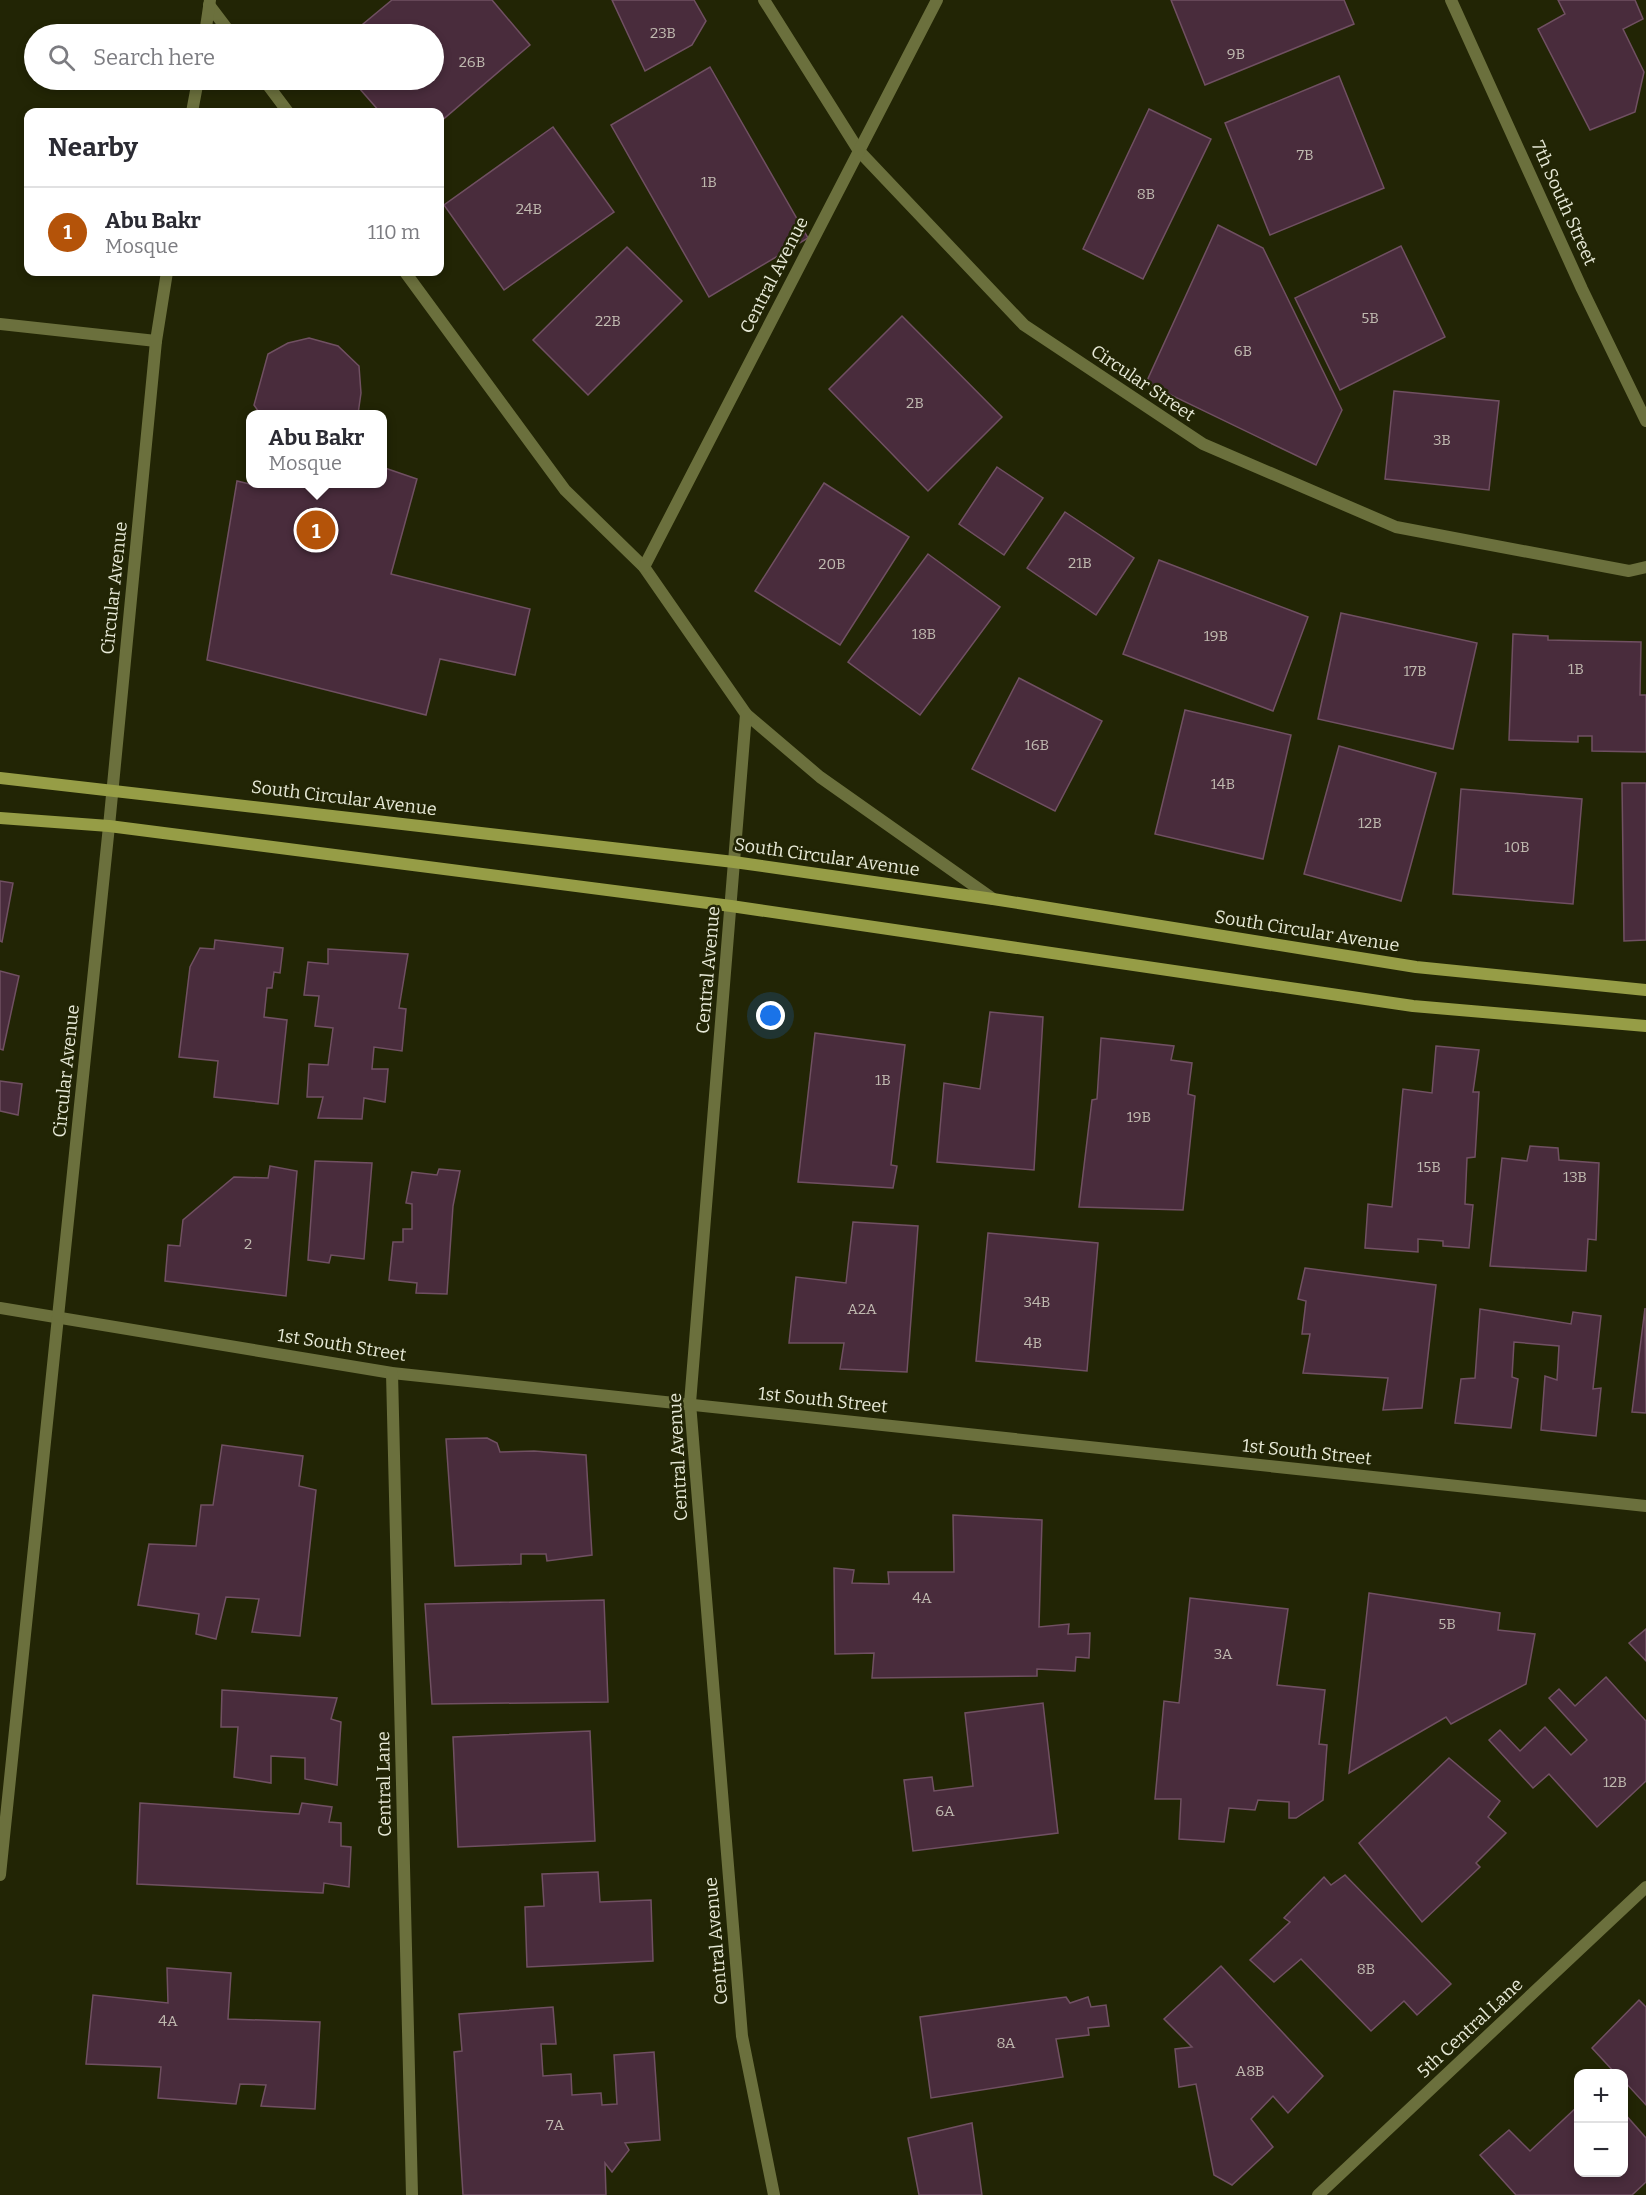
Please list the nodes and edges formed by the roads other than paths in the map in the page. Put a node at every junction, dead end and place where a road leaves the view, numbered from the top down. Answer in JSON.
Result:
{"nodes":[{"id":1,"x":764,"y":0,"type":"edge"},
{"id":2,"x":937,"y":0,"type":"edge"},
{"id":3,"x":1451,"y":0,"type":"edge"},
{"id":4,"x":210,"y":2,"type":"edge"},
{"id":5,"x":207,"y":24,"type":"edge"},
{"id":6,"x":224,"y":24,"type":"edge"},
{"id":7,"x":196,"y":90,"type":"edge"},
{"id":8,"x":272,"y":90,"type":"edge"},
{"id":9,"x":193,"y":108,"type":"edge"},
{"id":10,"x":285,"y":108,"type":"edge"},
{"id":11,"x":859,"y":151,"type":"junction"},
{"id":12,"x":166,"y":276,"type":"edge"},
{"id":13,"x":408,"y":276,"type":"edge"},
{"id":14,"x":0,"y":324,"type":"edge"},
{"id":15,"x":156,"y":341,"type":"junction"},
{"id":16,"x":1646,"y":421,"type":"edge"},
{"id":17,"x":644,"y":567,"type":"junction"},
{"id":18,"x":1646,"y":567,"type":"edge"},
{"id":19,"x":746,"y":714,"type":"junction"},
{"id":20,"x":0,"y":778,"type":"edge"},
{"id":21,"x":113,"y":789,"type":"junction"},
{"id":22,"x":0,"y":818,"type":"edge"},
{"id":23,"x":109,"y":826,"type":"junction"},
{"id":24,"x":734,"y":862,"type":"junction"},
{"id":25,"x":993,"y":899,"type":"junction"},
{"id":26,"x":731,"y":906,"type":"junction"},
{"id":27,"x":1646,"y":990,"type":"edge"},
{"id":28,"x":1646,"y":1026,"type":"edge"},
{"id":29,"x":0,"y":1308,"type":"edge"},
{"id":30,"x":59,"y":1317,"type":"junction"},
{"id":31,"x":392,"y":1373,"type":"junction"},
{"id":32,"x":690,"y":1404,"type":"junction"},
{"id":33,"x":1646,"y":1506,"type":"edge"},
{"id":34,"x":0,"y":1875,"type":"edge"},
{"id":35,"x":1646,"y":1887,"type":"edge"},
{"id":36,"x":412,"y":2195,"type":"edge"},
{"id":37,"x":774,"y":2195,"type":"edge"},
{"id":38,"x":1318,"y":2195,"type":"edge"}],
"edges":[{"from":1,"to":11,"type":"street","name":"Circular Street"},
{"from":2,"to":11,"type":"street","name":"Central Avenue"},
{"from":3,"to":16,"type":"street","name":"7th South Street"},
{"from":4,"to":5,"type":"street"},
{"from":4,"to":6,"type":"street"},
{"from":7,"to":9,"type":"street"},
{"from":8,"to":10,"type":"street"},
{"from":11,"to":17,"type":"street","name":"Central Avenue"},
{"from":11,"to":18,"type":"street","name":"Circular Street"},
{"from":12,"to":15,"type":"street","name":"Circular Avenue"},
{"from":13,"to":17,"type":"street"},
{"from":14,"to":15,"type":"street"},
{"from":15,"to":21,"type":"street","name":"Circular Avenue"},
{"from":17,"to":19,"type":"street"},
{"from":19,"to":24,"type":"street","name":"Central Avenue"},
{"from":19,"to":25,"type":"street"},
{"from":20,"to":21,"type":"main road","name":"South Circular Avenue"},
{"from":21,"to":23,"type":"street","name":"Circular Avenue"},
{"from":21,"to":24,"type":"main road","name":"South Circular Avenue"},
{"from":22,"to":23,"type":"main road"},
{"from":23,"to":26,"type":"main road"},
{"from":23,"to":30,"type":"street","name":"Circular Avenue"},
{"from":24,"to":25,"type":"main road","name":"South Circular Avenue"},
{"from":24,"to":26,"type":"street","name":"Central Avenue"},
{"from":25,"to":27,"type":"main road","name":"South Circular Avenue"},
{"from":26,"to":28,"type":"main road"},
{"from":26,"to":32,"type":"street","name":"Central Avenue"},
{"from":29,"to":30,"type":"street","name":"1st South Street"},
{"from":30,"to":31,"type":"street","name":"1st South Street"},
{"from":30,"to":34,"type":"street","name":"Circular Avenue"},
{"from":31,"to":32,"type":"street","name":"1st South Street"},
{"from":31,"to":36,"type":"street","name":"Central Lane"},
{"from":32,"to":33,"type":"street","name":"1st South Street"},
{"from":32,"to":37,"type":"street","name":"Central Avenue"},
{"from":35,"to":38,"type":"street","name":"5th Central Lane"}]}
